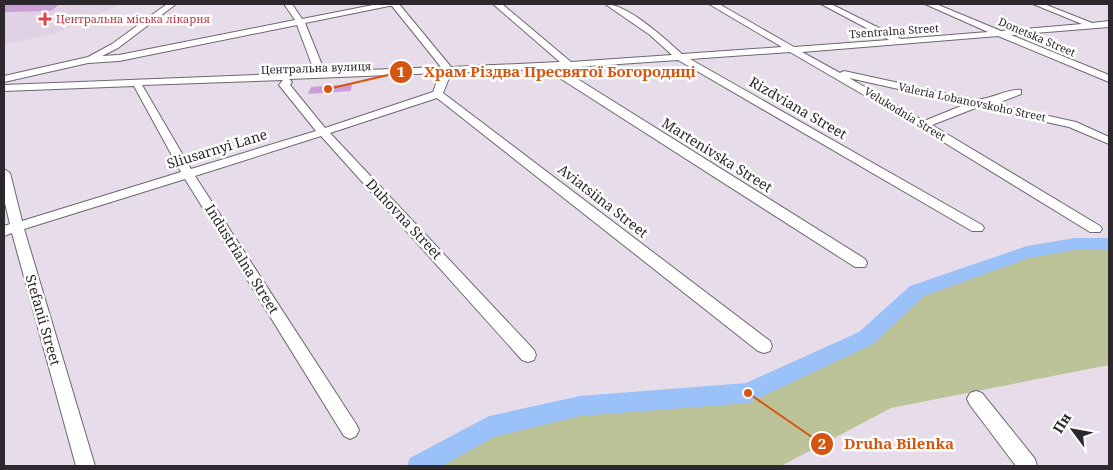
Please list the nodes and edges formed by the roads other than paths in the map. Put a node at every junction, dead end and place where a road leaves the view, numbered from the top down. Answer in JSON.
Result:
{"nodes":[{"id":1,"x":172,"y":4,"type":"edge"},
{"id":2,"x":288,"y":4,"type":"edge"},
{"id":3,"x":389,"y":4,"type":"edge"},
{"id":4,"x":395,"y":4,"type":"edge"},
{"id":5,"x":497,"y":4,"type":"edge"},
{"id":6,"x":609,"y":4,"type":"edge"},
{"id":7,"x":713,"y":4,"type":"edge"},
{"id":8,"x":825,"y":4,"type":"edge"},
{"id":9,"x":929,"y":4,"type":"edge"},
{"id":10,"x":1037,"y":4,"type":"edge"},
{"id":11,"x":300,"y":22,"type":"junction"},
{"id":12,"x":1109,"y":24,"type":"edge"},
{"id":13,"x":1092,"y":25,"type":"junction"},
{"id":14,"x":1109,"y":32,"type":"edge"},
{"id":15,"x":998,"y":34,"type":"junction"},
{"id":16,"x":899,"y":42,"type":"junction"},
{"id":17,"x":793,"y":50,"type":"junction"},
{"id":18,"x":88,"y":60,"type":"junction"},
{"id":19,"x":685,"y":60,"type":"junction"},
{"id":20,"x":564,"y":68,"type":"junction"},
{"id":21,"x":831,"y":71,"type":"junction"},
{"id":22,"x":445,"y":73,"type":"junction"},
{"id":23,"x":310,"y":75,"type":"junction"},
{"id":24,"x":4,"y":79,"type":"edge"},
{"id":25,"x":1109,"y":80,"type":"edge"},
{"id":26,"x":287,"y":82,"type":"junction"},
{"id":27,"x":138,"y":87,"type":"junction"},
{"id":28,"x":4,"y":88,"type":"edge"},
{"id":29,"x":1017,"y":92,"type":"dead end"},
{"id":30,"x":4,"y":94,"type":"edge"},
{"id":31,"x":438,"y":94,"type":"junction"},
{"id":32,"x":977,"y":103,"type":"junction"},
{"id":33,"x":923,"y":124,"type":"junction"},
{"id":34,"x":323,"y":132,"type":"junction"},
{"id":35,"x":1109,"y":141,"type":"edge"},
{"id":36,"x":4,"y":173,"type":"edge"},
{"id":37,"x":188,"y":174,"type":"junction"},
{"id":38,"x":977,"y":228,"type":"dead end"},
{"id":39,"x":10,"y":229,"type":"edge"},
{"id":40,"x":1095,"y":229,"type":"dead end"},
{"id":41,"x":860,"y":263,"type":"dead end"},
{"id":42,"x":764,"y":346,"type":"dead end"},
{"id":43,"x":528,"y":355,"type":"dead end"},
{"id":44,"x":976,"y":399,"type":"dead end"},
{"id":45,"x":350,"y":430,"type":"dead end"},
{"id":46,"x":84,"y":466,"type":"edge"},
{"id":47,"x":1028,"y":466,"type":"edge"}],
"edges":[{"from":1,"to":18,"type":"street"},
{"from":2,"to":11,"type":"street"},
{"from":3,"to":11,"type":"street"},
{"from":4,"to":22,"type":"street"},
{"from":5,"to":20,"type":"street","name":"Martenivska Street"},
{"from":6,"to":19,"type":"street","name":"Rizdviana Street"},
{"from":7,"to":17,"type":"street","name":"Velukodnia Street"},
{"from":8,"to":16,"type":"street"},
{"from":9,"to":15,"type":"street","name":"Donetska Street"},
{"from":10,"to":13,"type":"street"},
{"from":11,"to":18,"type":"street"},
{"from":11,"to":23,"type":"street"},
{"from":12,"to":13,"type":"street","name":"Tsentralna Street"},
{"from":13,"to":14,"type":"street"},
{"from":13,"to":15,"type":"street","name":"Tsentralna Street"},
{"from":15,"to":16,"type":"street","name":"Tsentralna Street"},
{"from":15,"to":25,"type":"street","name":"Donetska Street"},
{"from":16,"to":17,"type":"street","name":"Tsentralna Street"},
{"from":17,"to":19,"type":"street","name":"Tsentralna Street"},
{"from":17,"to":21,"type":"street","name":"Velukodnia Street"},
{"from":18,"to":24,"type":"street"},
{"from":19,"to":20,"type":"street","name":"Центральна вулиця"},
{"from":19,"to":38,"type":"street","name":"Rizdviana Street"},
{"from":20,"to":22,"type":"street","name":"Центральна вулиця"},
{"from":20,"to":41,"type":"street","name":"Martenivska Street"},
{"from":21,"to":32,"type":"street","name":"Valeria Lobanovskoho Street"},
{"from":21,"to":33,"type":"street","name":"Velukodnia Street"},
{"from":22,"to":23,"type":"street","name":"Центральна вулиця"},
{"from":22,"to":26,"type":"street","name":"Центральна вулиця"},
{"from":22,"to":31,"type":"street"},
{"from":23,"to":28,"type":"street","name":"Центральна вулиця"},
{"from":26,"to":27,"type":"street","name":"Центральна вулиця"},
{"from":26,"to":34,"type":"street","name":"Duhovna Street"},
{"from":27,"to":30,"type":"street","name":"Центральна вулиця"},
{"from":27,"to":37,"type":"street","name":"Industrialna Street"},
{"from":29,"to":32,"type":"street"},
{"from":31,"to":34,"type":"street","name":"Sliusarnyi Lane"},
{"from":31,"to":42,"type":"street","name":"Aviatsiina Street"},
{"from":32,"to":33,"type":"street"},
{"from":32,"to":35,"type":"street","name":"Valeria Lobanovskoho Street"},
{"from":33,"to":40,"type":"street","name":"Velukodnia Street"},
{"from":34,"to":37,"type":"street","name":"Sliusarnyi Lane"},
{"from":34,"to":43,"type":"street","name":"Duhovna Street"},
{"from":36,"to":39,"type":"street","name":"Stefanii Street"},
{"from":37,"to":39,"type":"street","name":"Sliusarnyi Lane"},
{"from":37,"to":45,"type":"street","name":"Industrialna Street"},
{"from":39,"to":46,"type":"street","name":"Stefanii Street"},
{"from":44,"to":47,"type":"street"}]}
